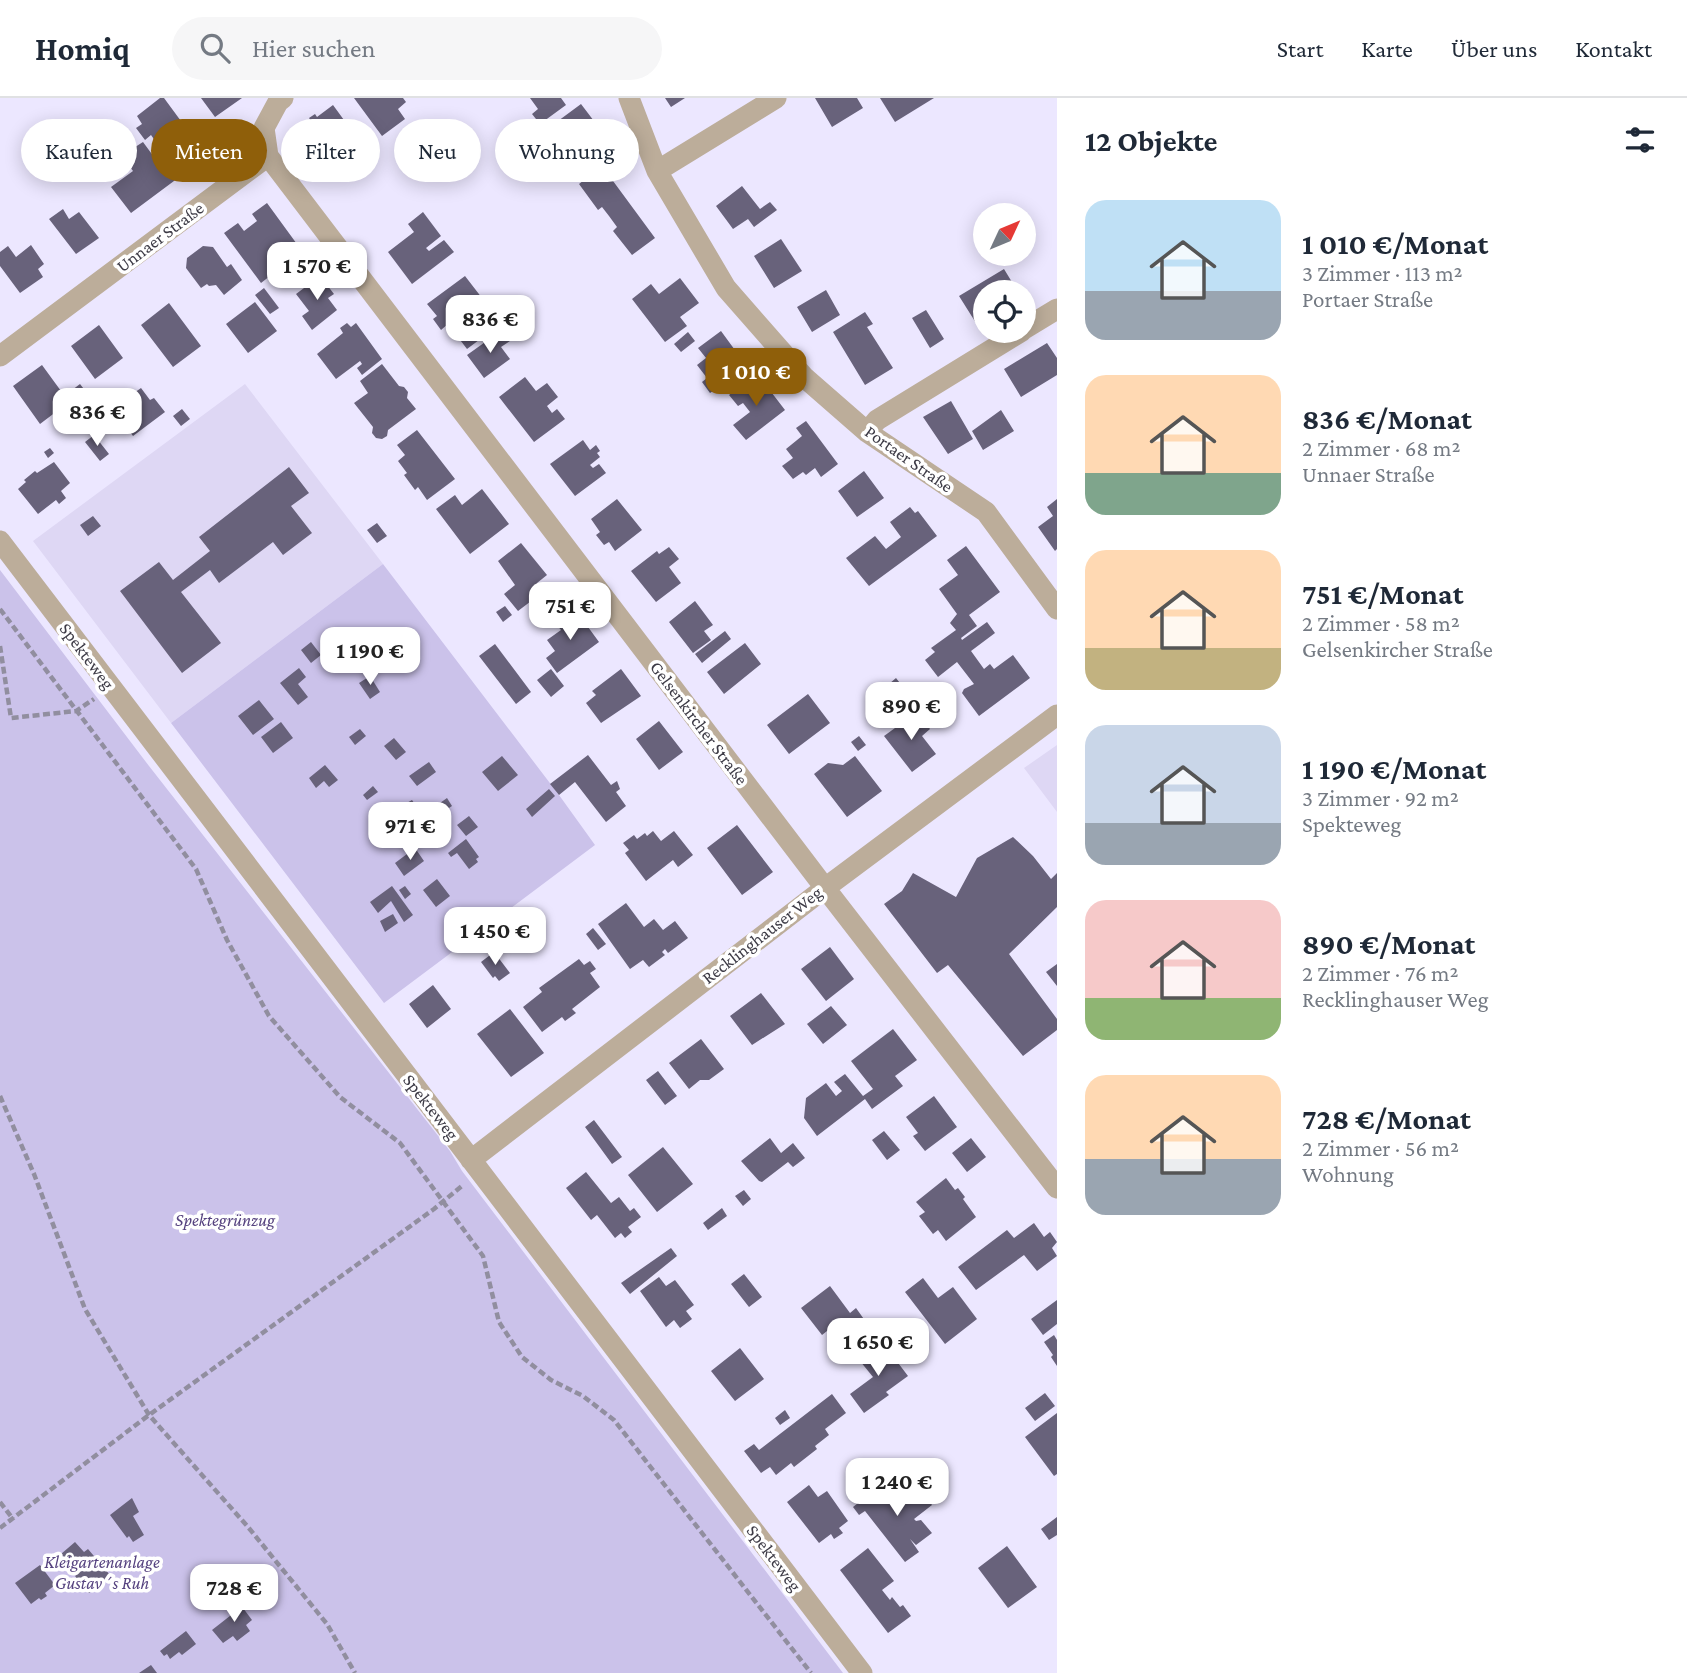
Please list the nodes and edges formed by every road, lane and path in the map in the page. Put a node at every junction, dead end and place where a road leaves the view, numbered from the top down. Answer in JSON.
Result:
{"nodes":[{"id":1,"x":283,"y":98,"type":"edge"},
{"id":2,"x":629,"y":98,"type":"edge"},
{"id":3,"x":776,"y":98,"type":"edge"},
{"id":4,"x":268,"y":156,"type":"junction"},
{"id":5,"x":657,"y":171,"type":"junction"},
{"id":6,"x":1057,"y":309,"type":"edge"},
{"id":7,"x":1036,"y":322,"type":"edge"},
{"id":8,"x":1002,"y":343,"type":"edge"},
{"id":9,"x":0,"y":356,"type":"edge"},
{"id":10,"x":867,"y":432,"type":"junction"},
{"id":11,"x":0,"y":541,"type":"edge"},
{"id":12,"x":0,"y":609,"type":"edge"},
{"id":13,"x":1057,"y":609,"type":"edge"},
{"id":14,"x":0,"y":646,"type":"edge"},
{"id":15,"x":76,"y":711,"type":"junction"},
{"id":16,"x":1057,"y":715,"type":"edge"},
{"id":17,"x":825,"y":888,"type":"junction"},
{"id":18,"x":0,"y":1096,"type":"edge"},
{"id":19,"x":471,"y":1160,"type":"junction"},
{"id":20,"x":1057,"y":1188,"type":"edge"},
{"id":21,"x":444,"y":1201,"type":"junction"},
{"id":22,"x":149,"y":1415,"type":"junction"},
{"id":23,"x":0,"y":1502,"type":"edge"},
{"id":24,"x":13,"y":1519,"type":"junction"},
{"id":25,"x":0,"y":1528,"type":"edge"},
{"id":26,"x":355,"y":1673,"type":"edge"},
{"id":27,"x":811,"y":1673,"type":"edge"},
{"id":28,"x":862,"y":1673,"type":"edge"}],
"edges":[{"from":1,"to":4,"type":"street"},
{"from":2,"to":5,"type":"street","name":"Portaer Straße"},
{"from":3,"to":5,"type":"street"},
{"from":4,"to":9,"type":"street","name":"Unnaer Straße"},
{"from":4,"to":17,"type":"street","name":"Gelsenkircher Straße"},
{"from":5,"to":10,"type":"street","name":"Portaer Straße"},
{"from":6,"to":7,"type":"street"},
{"from":8,"to":10,"type":"street"},
{"from":10,"to":13,"type":"street","name":"Portaer Straße"},
{"from":11,"to":19,"type":"street","name":"Spekteweg"},
{"from":12,"to":15,"type":"path"},
{"from":14,"to":15,"type":"path"},
{"from":15,"to":21,"type":"path"},
{"from":16,"to":17,"type":"street","name":"Recklinghauser Weg"},
{"from":17,"to":19,"type":"street","name":"Recklinghauser Weg"},
{"from":17,"to":20,"type":"street","name":"Gelsenkircher Straße"},
{"from":18,"to":22,"type":"path"},
{"from":19,"to":28,"type":"street","name":"Spekteweg"},
{"from":21,"to":22,"type":"path"},
{"from":21,"to":27,"type":"path"},
{"from":22,"to":24,"type":"path"},
{"from":22,"to":26,"type":"path"},
{"from":23,"to":24,"type":"path"},
{"from":24,"to":25,"type":"path"}]}
